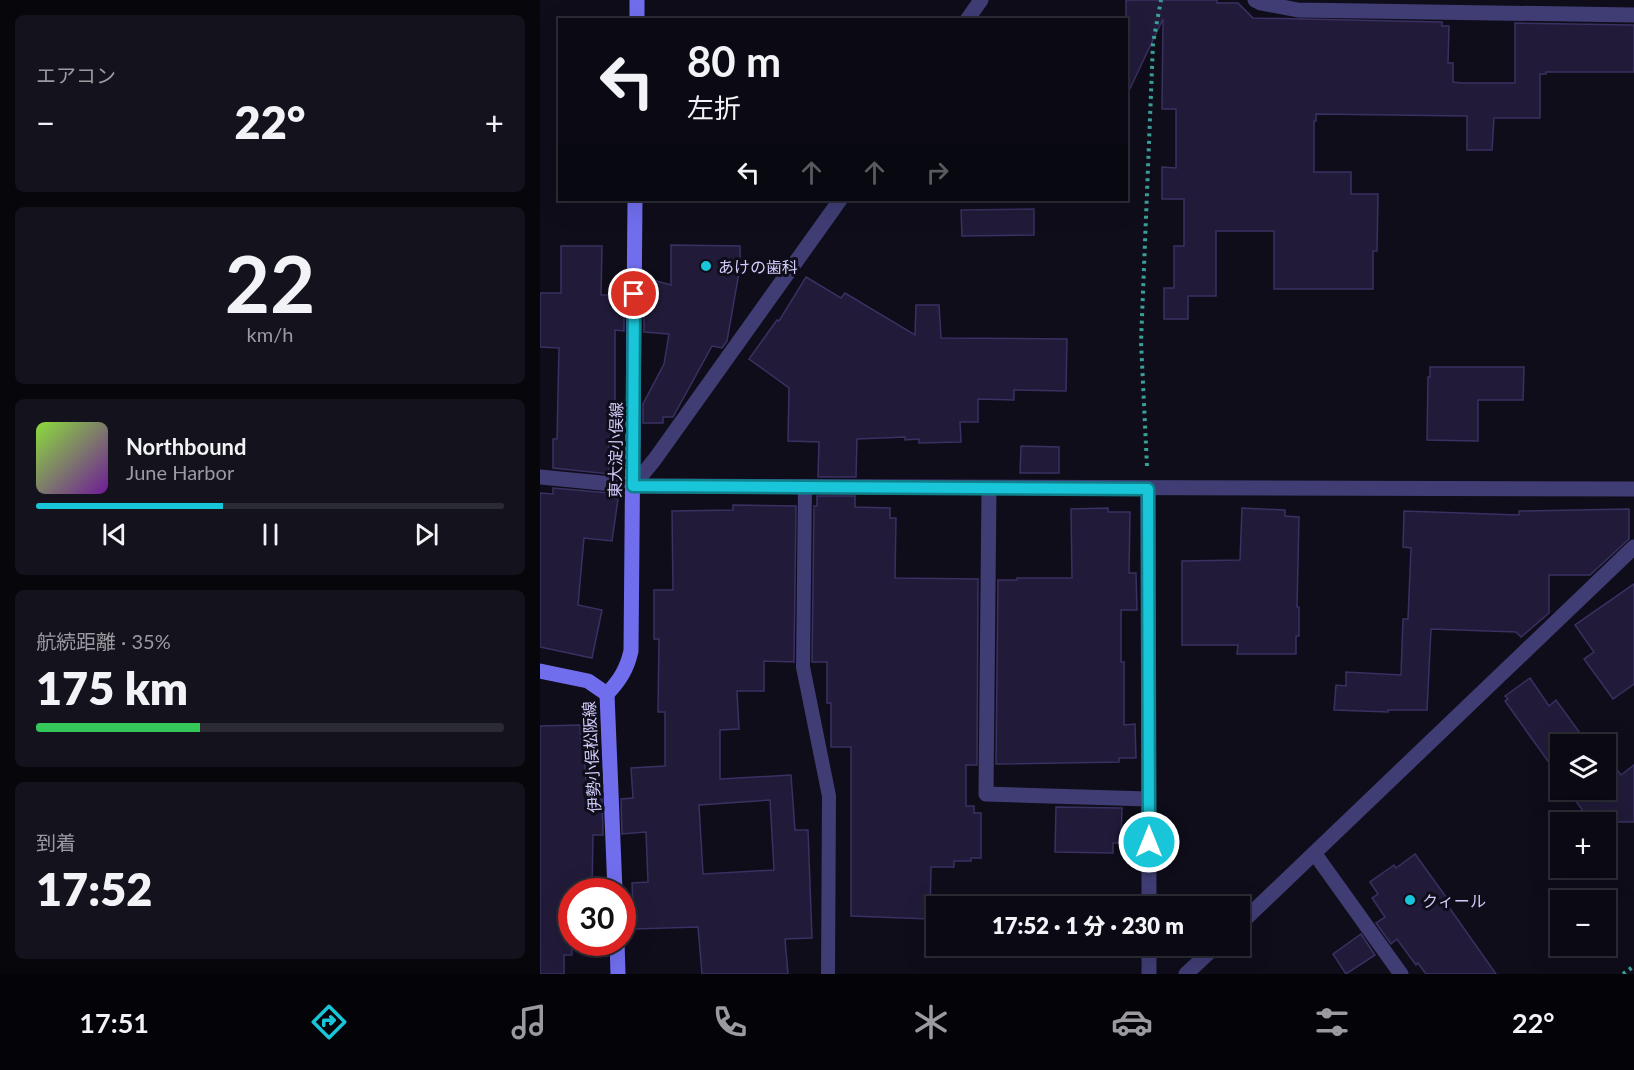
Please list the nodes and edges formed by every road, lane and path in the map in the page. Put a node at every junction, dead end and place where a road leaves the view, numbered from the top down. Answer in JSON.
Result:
{"nodes":[{"id":1,"x":637,"y":0,"type":"edge"},
{"id":2,"x":981,"y":0,"type":"edge"},
{"id":3,"x":1161,"y":0,"type":"edge"},
{"id":4,"x":1255,"y":0,"type":"edge"},
{"id":5,"x":1634,"y":15,"type":"edge"},
{"id":6,"x":637,"y":18,"type":"edge"},
{"id":7,"x":968,"y":18,"type":"edge"},
{"id":8,"x":635,"y":201,"type":"edge"},
{"id":9,"x":839,"y":201,"type":"edge"},
{"id":10,"x":540,"y":477,"type":"edge"},
{"id":11,"x":1147,"y":483,"type":"junction"},
{"id":12,"x":633,"y":486,"type":"junction"},
{"id":13,"x":806,"y":487,"type":"junction"},
{"id":14,"x":990,"y":488,"type":"junction"},
{"id":15,"x":1634,"y":489,"type":"edge"},
{"id":16,"x":1634,"y":547,"type":"edge"},
{"id":17,"x":540,"y":670,"type":"edge"},
{"id":18,"x":607,"y":694,"type":"junction"},
{"id":19,"x":1148,"y":799,"type":"junction"},
{"id":20,"x":1315,"y":854,"type":"junction"},
{"id":21,"x":614,"y":878,"type":"edge"},
{"id":22,"x":1149,"y":896,"type":"edge"},
{"id":23,"x":1250,"y":915,"type":"edge"},
{"id":24,"x":617,"y":956,"type":"edge"},
{"id":25,"x":1149,"y":956,"type":"edge"},
{"id":26,"x":1205,"y":956,"type":"edge"},
{"id":27,"x":1634,"y":966,"type":"edge"},
{"id":28,"x":618,"y":974,"type":"edge"},
{"id":29,"x":828,"y":974,"type":"edge"},
{"id":30,"x":1149,"y":974,"type":"edge"},
{"id":31,"x":1186,"y":974,"type":"edge"},
{"id":32,"x":1401,"y":974,"type":"edge"},
{"id":33,"x":1623,"y":974,"type":"edge"}],
"edges":[{"from":1,"to":6,"type":"main road"},
{"from":2,"to":7,"type":"street"},
{"from":3,"to":11,"type":"path"},
{"from":4,"to":5,"type":"street"},
{"from":8,"to":12,"type":"main road","name":"東大淀小俣線"},
{"from":9,"to":12,"type":"street"},
{"from":10,"to":12,"type":"street"},
{"from":11,"to":14,"type":"street"},
{"from":11,"to":15,"type":"street"},
{"from":11,"to":19,"type":"street"},
{"from":12,"to":13,"type":"street"},
{"from":12,"to":18,"type":"main road","name":"東大淀小俣線"},
{"from":13,"to":14,"type":"street"},
{"from":13,"to":29,"type":"lane"},
{"from":14,"to":19,"type":"street"},
{"from":16,"to":20,"type":"street"},
{"from":17,"to":18,"type":"main road","name":"伊勢小俣松阪線"},
{"from":18,"to":21,"type":"main road","name":"伊勢小俣松阪線"},
{"from":19,"to":22,"type":"street"},
{"from":20,"to":23,"type":"street"},
{"from":20,"to":32,"type":"street"},
{"from":24,"to":28,"type":"main road"},
{"from":25,"to":30,"type":"street"},
{"from":26,"to":31,"type":"street"},
{"from":27,"to":33,"type":"path"}]}
